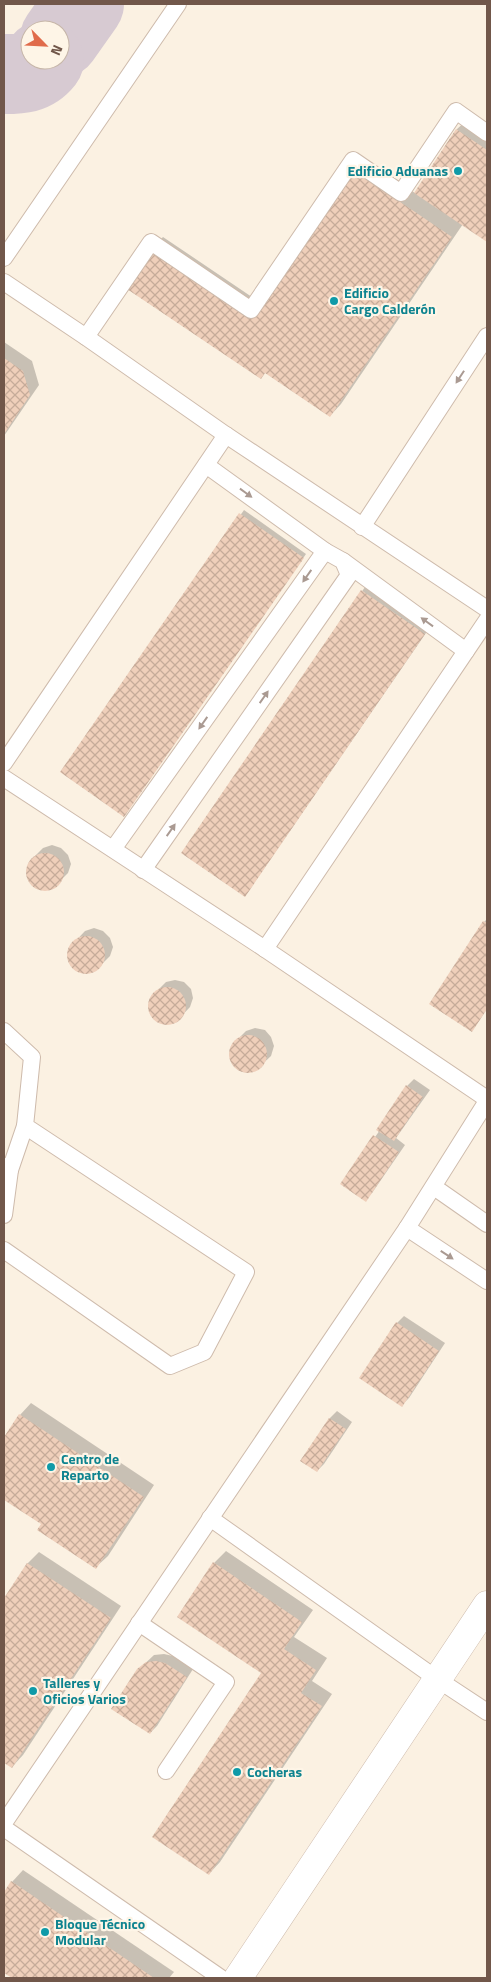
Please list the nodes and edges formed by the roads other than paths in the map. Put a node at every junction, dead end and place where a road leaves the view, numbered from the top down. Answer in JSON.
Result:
{"nodes":[{"id":1,"x":178,"y":4,"type":"edge"},
{"id":2,"x":487,"y":133,"type":"edge"},
{"id":3,"x":4,"y":258,"type":"edge"},
{"id":4,"x":4,"y":282,"type":"edge"},
{"id":5,"x":86,"y":336,"type":"junction"},
{"id":6,"x":487,"y":336,"type":"edge"},
{"id":7,"x":226,"y":435,"type":"junction"},
{"id":8,"x":206,"y":465,"type":"junction"},
{"id":9,"x":362,"y":527,"type":"junction"},
{"id":10,"x":325,"y":551,"type":"junction"},
{"id":11,"x":343,"y":561,"type":"junction"},
{"id":12,"x":487,"y":609,"type":"edge"},
{"id":13,"x":487,"y":620,"type":"edge"},
{"id":14,"x":466,"y":651,"type":"junction"},
{"id":15,"x":4,"y":763,"type":"edge"},
{"id":16,"x":4,"y":778,"type":"edge"},
{"id":17,"x":112,"y":849,"type":"junction"},
{"id":18,"x":143,"y":870,"type":"junction"},
{"id":19,"x":265,"y":950,"type":"junction"},
{"id":20,"x":4,"y":1031,"type":"edge"},
{"id":21,"x":487,"y":1100,"type":"edge"},
{"id":22,"x":25,"y":1126,"type":"junction"},
{"id":23,"x":7,"y":1168,"type":"edge"},
{"id":24,"x":434,"y":1187,"type":"junction"},
{"id":25,"x":4,"y":1215,"type":"edge"},
{"id":26,"x":487,"y":1224,"type":"edge"},
{"id":27,"x":407,"y":1228,"type":"junction"},
{"id":28,"x":4,"y":1250,"type":"edge"},
{"id":29,"x":487,"y":1281,"type":"edge"},
{"id":30,"x":210,"y":1518,"type":"junction"},
{"id":31,"x":487,"y":1604,"type":"edge"},
{"id":32,"x":139,"y":1623,"type":"junction"},
{"id":33,"x":436,"y":1679,"type":"junction"},
{"id":34,"x":487,"y":1712,"type":"edge"},
{"id":35,"x":166,"y":1771,"type":"dead end"},
{"id":36,"x":4,"y":1823,"type":"edge"},
{"id":37,"x":4,"y":1828,"type":"edge"},
{"id":38,"x":220,"y":1978,"type":"edge"},
{"id":39,"x":238,"y":1978,"type":"edge"}],
"edges":[{"from":1,"to":3,"type":"lane"},
{"from":2,"to":5,"type":"lane"},
{"from":4,"to":5,"type":"lane"},
{"from":5,"to":7,"type":"lane"},
{"from":6,"to":9,"type":"lane","one_way":true},
{"from":7,"to":8,"type":"lane"},
{"from":7,"to":9,"type":"lane"},
{"from":8,"to":10,"type":"lane","one_way":true},
{"from":8,"to":15,"type":"lane"},
{"from":9,"to":12,"type":"lane"},
{"from":10,"to":11,"type":"lane"},
{"from":10,"to":17,"type":"lane","one_way":true},
{"from":14,"to":11,"type":"lane","one_way":true},
{"from":18,"to":11,"type":"lane","one_way":true},
{"from":13,"to":14,"type":"lane"},
{"from":14,"to":19,"type":"lane"},
{"from":16,"to":17,"type":"lane"},
{"from":17,"to":18,"type":"lane"},
{"from":18,"to":19,"type":"lane"},
{"from":19,"to":21,"type":"lane"},
{"from":20,"to":22,"type":"lane"},
{"from":21,"to":24,"type":"lane"},
{"from":22,"to":23,"type":"lane"},
{"from":22,"to":28,"type":"lane"},
{"from":23,"to":25,"type":"lane"},
{"from":24,"to":26,"type":"lane"},
{"from":24,"to":27,"type":"lane"},
{"from":27,"to":29,"type":"lane","one_way":true},
{"from":27,"to":30,"type":"lane"},
{"from":30,"to":32,"type":"lane"},
{"from":30,"to":33,"type":"lane"},
{"from":31,"to":33,"type":"street"},
{"from":32,"to":35,"type":"lane"},
{"from":32,"to":36,"type":"lane"},
{"from":33,"to":34,"type":"lane"},
{"from":33,"to":39,"type":"street"},
{"from":37,"to":38,"type":"lane"}]}
